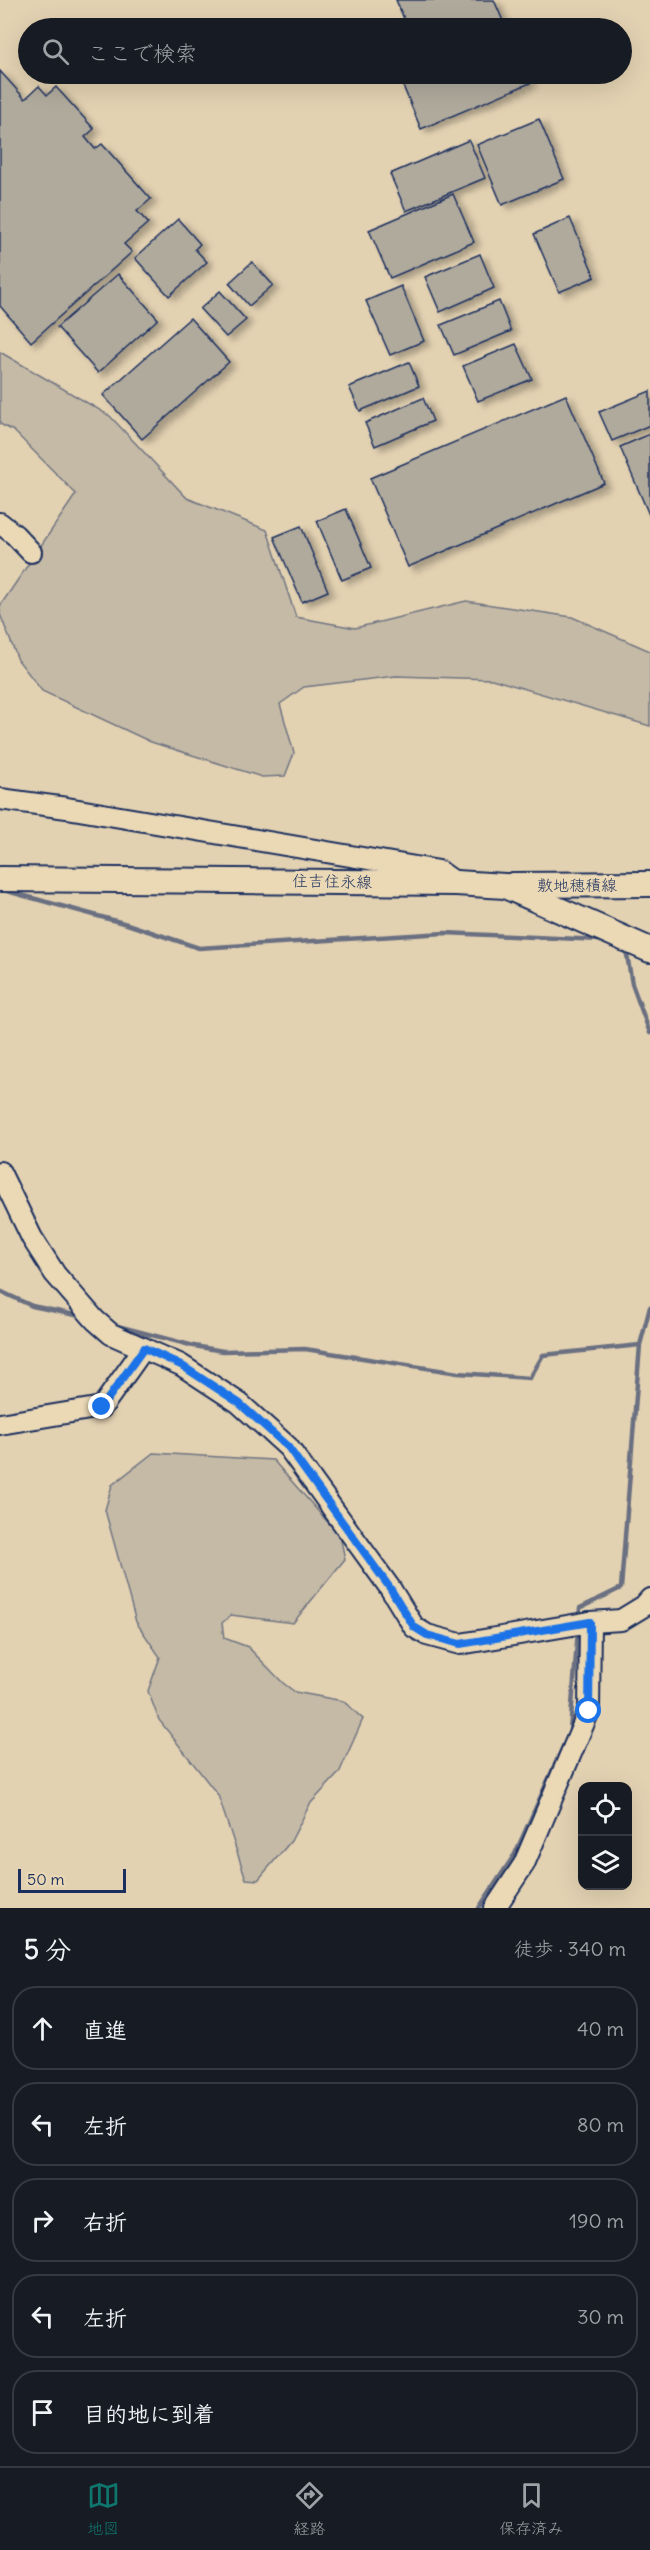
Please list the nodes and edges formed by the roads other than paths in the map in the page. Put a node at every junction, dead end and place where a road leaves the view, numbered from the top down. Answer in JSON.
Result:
{"nodes":[{"id":1,"x":0,"y":523,"type":"edge"},
{"id":2,"x":31,"y":552,"type":"dead end"},
{"id":3,"x":0,"y":799,"type":"edge"},
{"id":4,"x":0,"y":879,"type":"edge"},
{"id":5,"x":456,"y":883,"type":"junction"},
{"id":6,"x":650,"y":884,"type":"edge"},
{"id":7,"x":505,"y":886,"type":"junction"},
{"id":8,"x":650,"y":950,"type":"edge"},
{"id":9,"x":0,"y":1172,"type":"edge"},
{"id":10,"x":144,"y":1348,"type":"junction"},
{"id":11,"x":0,"y":1424,"type":"edge"},
{"id":12,"x":650,"y":1599,"type":"edge"},
{"id":13,"x":590,"y":1622,"type":"junction"},
{"id":14,"x":495,"y":1908,"type":"edge"}],
"edges":[{"from":1,"to":2,"type":"street"},
{"from":3,"to":5,"type":"street"},
{"from":4,"to":5,"type":"main road","name":"住吉住永線"},
{"from":5,"to":7,"type":"main road","name":"住吉住永線"},
{"from":6,"to":7,"type":"main road","name":"敷地穂積線"},
{"from":7,"to":8,"type":"main road","name":"住吉住永線"},
{"from":9,"to":10,"type":"street"},
{"from":10,"to":11,"type":"street"},
{"from":10,"to":13,"type":"street"},
{"from":12,"to":13,"type":"street"},
{"from":13,"to":14,"type":"street"}]}
